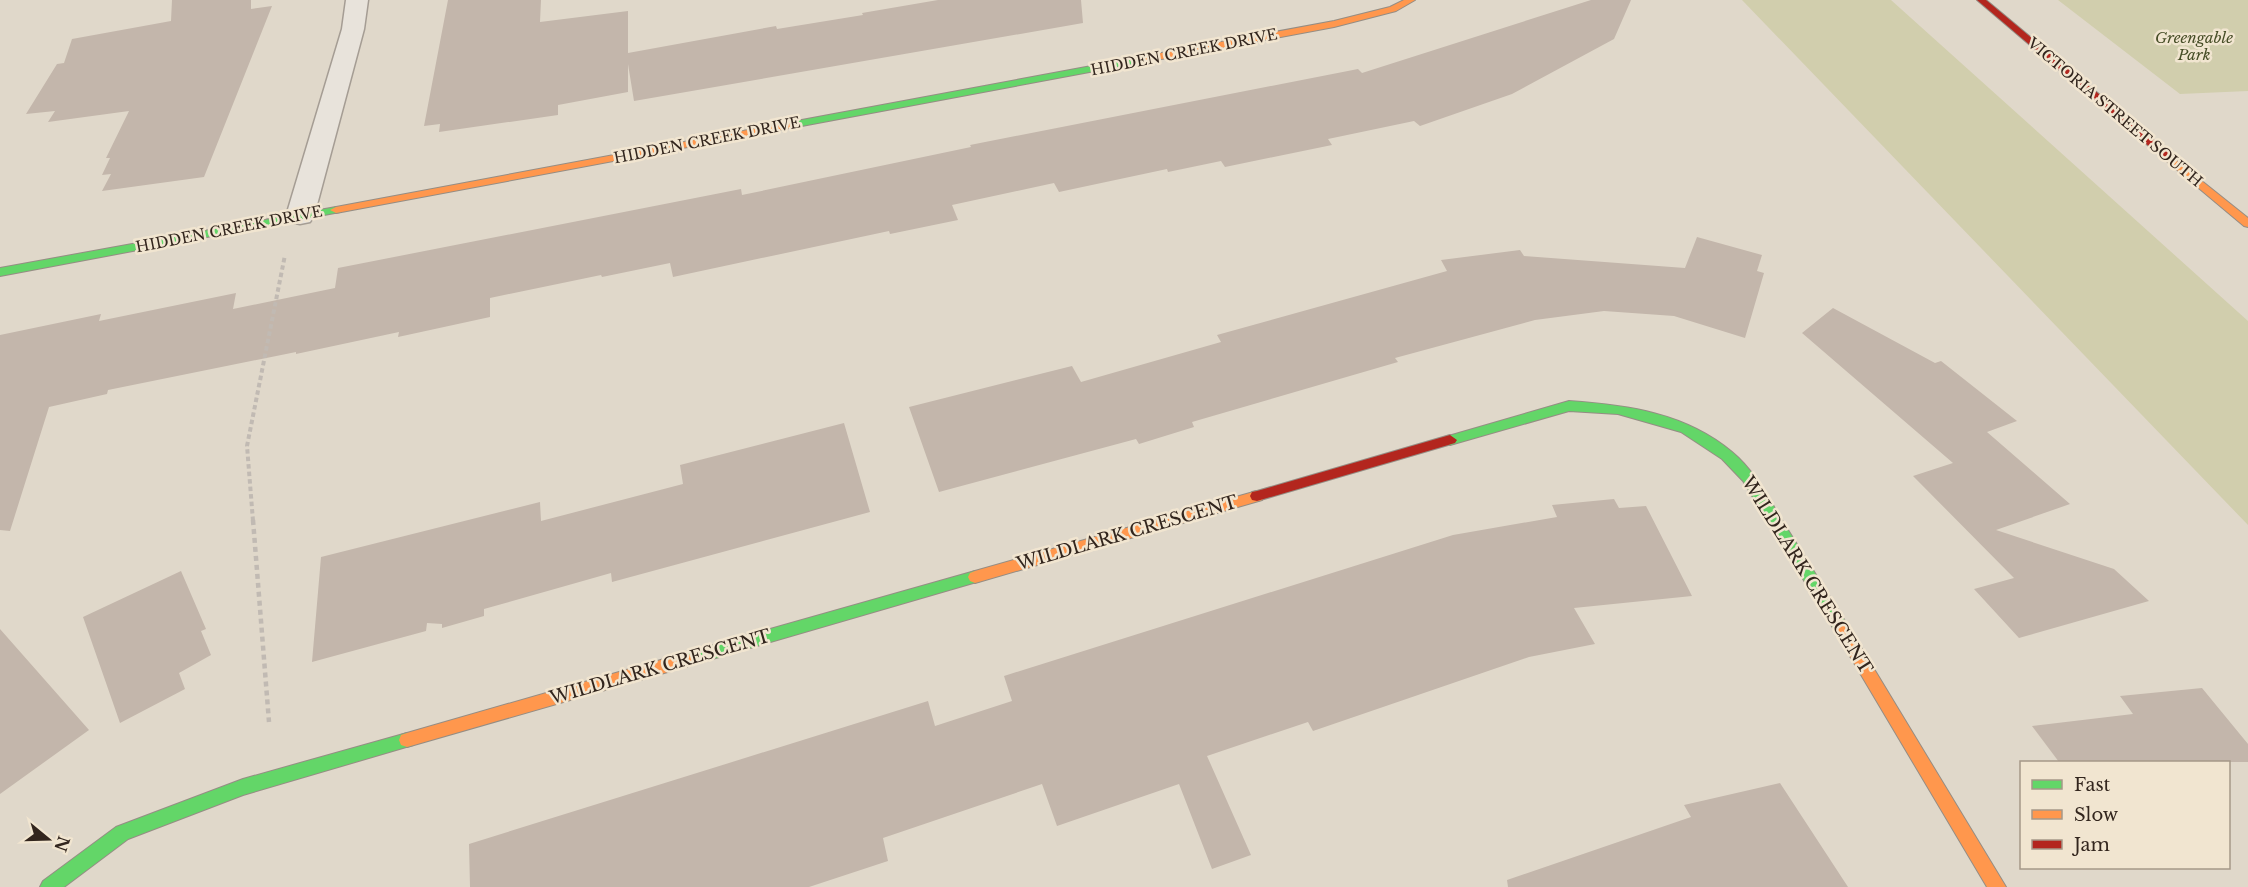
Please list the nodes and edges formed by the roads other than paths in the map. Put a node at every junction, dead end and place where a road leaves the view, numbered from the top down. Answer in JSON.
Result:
{"nodes":[{"id":1,"x":357,"y":0,"type":"edge"},
{"id":2,"x":1411,"y":0,"type":"edge"},
{"id":3,"x":1981,"y":0,"type":"edge"},
{"id":4,"x":300,"y":216,"type":"junction"},
{"id":5,"x":2248,"y":224,"type":"edge"},
{"id":6,"x":0,"y":272,"type":"edge"},
{"id":7,"x":49,"y":887,"type":"edge"},
{"id":8,"x":1997,"y":887,"type":"edge"}],
"edges":[{"from":1,"to":4,"type":"street"},
{"from":2,"to":4,"type":"street","name":"HIDDEN CREEK DRIVE"},
{"from":3,"to":5,"type":"street","name":"VICTORIA STREET SOUTH"},
{"from":4,"to":6,"type":"street","name":"HIDDEN CREEK DRIVE"},
{"from":7,"to":8,"type":"street","name":"WILDLARK CRESCENT"}]}
